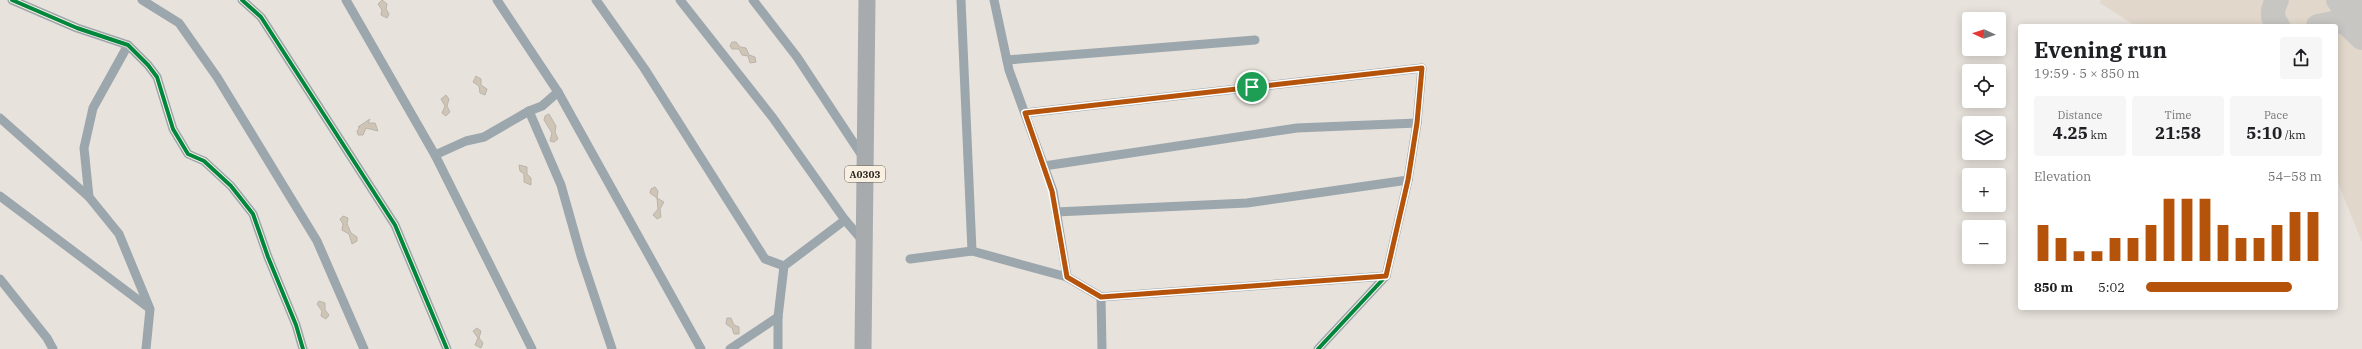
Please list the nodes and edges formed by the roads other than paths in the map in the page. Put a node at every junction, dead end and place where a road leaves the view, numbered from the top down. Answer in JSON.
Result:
{"nodes":[{"id":1,"x":12,"y":0,"type":"edge"},
{"id":2,"x":142,"y":0,"type":"edge"},
{"id":3,"x":242,"y":0,"type":"edge"},
{"id":4,"x":346,"y":0,"type":"edge"},
{"id":5,"x":497,"y":0,"type":"edge"},
{"id":6,"x":596,"y":0,"type":"edge"},
{"id":7,"x":680,"y":0,"type":"edge"},
{"id":8,"x":753,"y":0,"type":"edge"},
{"id":9,"x":867,"y":0,"type":"edge"},
{"id":10,"x":961,"y":0,"type":"edge"},
{"id":11,"x":994,"y":0,"type":"edge"},
{"id":12,"x":1255,"y":40,"type":"dead end"},
{"id":13,"x":128,"y":45,"type":"junction"},
{"id":14,"x":1007,"y":60,"type":"junction"},
{"id":15,"x":558,"y":92,"type":"junction"},
{"id":16,"x":529,"y":111,"type":"junction"},
{"id":17,"x":1025,"y":113,"type":"junction"},
{"id":18,"x":0,"y":118,"type":"edge"},
{"id":19,"x":1417,"y":123,"type":"junction"},
{"id":20,"x":435,"y":156,"type":"junction"},
{"id":21,"x":865,"y":160,"type":"junction"},
{"id":22,"x":1044,"y":166,"type":"junction"},
{"id":23,"x":1408,"y":180,"type":"junction"},
{"id":24,"x":0,"y":196,"type":"edge"},
{"id":25,"x":90,"y":197,"type":"junction"},
{"id":26,"x":1056,"y":212,"type":"junction"},
{"id":27,"x":845,"y":220,"type":"junction"},
{"id":28,"x":864,"y":242,"type":"junction"},
{"id":29,"x":972,"y":251,"type":"junction"},
{"id":30,"x":910,"y":259,"type":"dead end"},
{"id":31,"x":784,"y":266,"type":"junction"},
{"id":32,"x":1386,"y":276,"type":"junction"},
{"id":33,"x":1067,"y":277,"type":"junction"},
{"id":34,"x":0,"y":279,"type":"edge"},
{"id":35,"x":1101,"y":297,"type":"junction"},
{"id":36,"x":150,"y":309,"type":"junction"},
{"id":37,"x":778,"y":317,"type":"junction"},
{"id":38,"x":53,"y":349,"type":"edge"},
{"id":39,"x":146,"y":349,"type":"edge"},
{"id":40,"x":303,"y":349,"type":"edge"},
{"id":41,"x":364,"y":349,"type":"edge"},
{"id":42,"x":447,"y":349,"type":"edge"},
{"id":43,"x":532,"y":349,"type":"edge"},
{"id":44,"x":612,"y":349,"type":"edge"},
{"id":45,"x":701,"y":349,"type":"edge"},
{"id":46,"x":730,"y":349,"type":"edge"},
{"id":47,"x":778,"y":349,"type":"edge"},
{"id":48,"x":863,"y":349,"type":"edge"},
{"id":49,"x":1102,"y":349,"type":"edge"},
{"id":50,"x":1318,"y":349,"type":"edge"}],
"edges":[{"from":1,"to":13,"type":"street"},
{"from":2,"to":41,"type":"street"},
{"from":3,"to":42,"type":"street"},
{"from":4,"to":20,"type":"street"},
{"from":5,"to":15,"type":"street"},
{"from":6,"to":31,"type":"street"},
{"from":7,"to":27,"type":"street"},
{"from":8,"to":21,"type":"street"},
{"from":9,"to":21,"type":"highway","number":"A0303"},
{"from":10,"to":29,"type":"street"},
{"from":11,"to":14,"type":"street"},
{"from":12,"to":14,"type":"street"},
{"from":13,"to":25,"type":"street"},
{"from":13,"to":40,"type":"street"},
{"from":14,"to":17,"type":"street"},
{"from":15,"to":16,"type":"street"},
{"from":15,"to":45,"type":"street"},
{"from":16,"to":20,"type":"street"},
{"from":16,"to":44,"type":"street"},
{"from":17,"to":19,"type":"street"},
{"from":17,"to":22,"type":"street"},
{"from":18,"to":25,"type":"street"},
{"from":19,"to":22,"type":"street"},
{"from":19,"to":23,"type":"street"},
{"from":20,"to":43,"type":"street"},
{"from":21,"to":28,"type":"highway","number":"A0303"},
{"from":22,"to":26,"type":"street"},
{"from":23,"to":26,"type":"street"},
{"from":23,"to":32,"type":"street"},
{"from":24,"to":36,"type":"street"},
{"from":25,"to":36,"type":"street"},
{"from":26,"to":33,"type":"street"},
{"from":27,"to":28,"type":"street"},
{"from":27,"to":31,"type":"street"},
{"from":28,"to":48,"type":"highway","number":"A0303"},
{"from":29,"to":30,"type":"street"},
{"from":29,"to":33,"type":"street"},
{"from":31,"to":37,"type":"street"},
{"from":32,"to":35,"type":"street"},
{"from":32,"to":50,"type":"street"},
{"from":33,"to":35,"type":"street"},
{"from":34,"to":38,"type":"street"},
{"from":35,"to":49,"type":"street"},
{"from":36,"to":39,"type":"street"},
{"from":37,"to":46,"type":"street"},
{"from":37,"to":47,"type":"street"}]}
